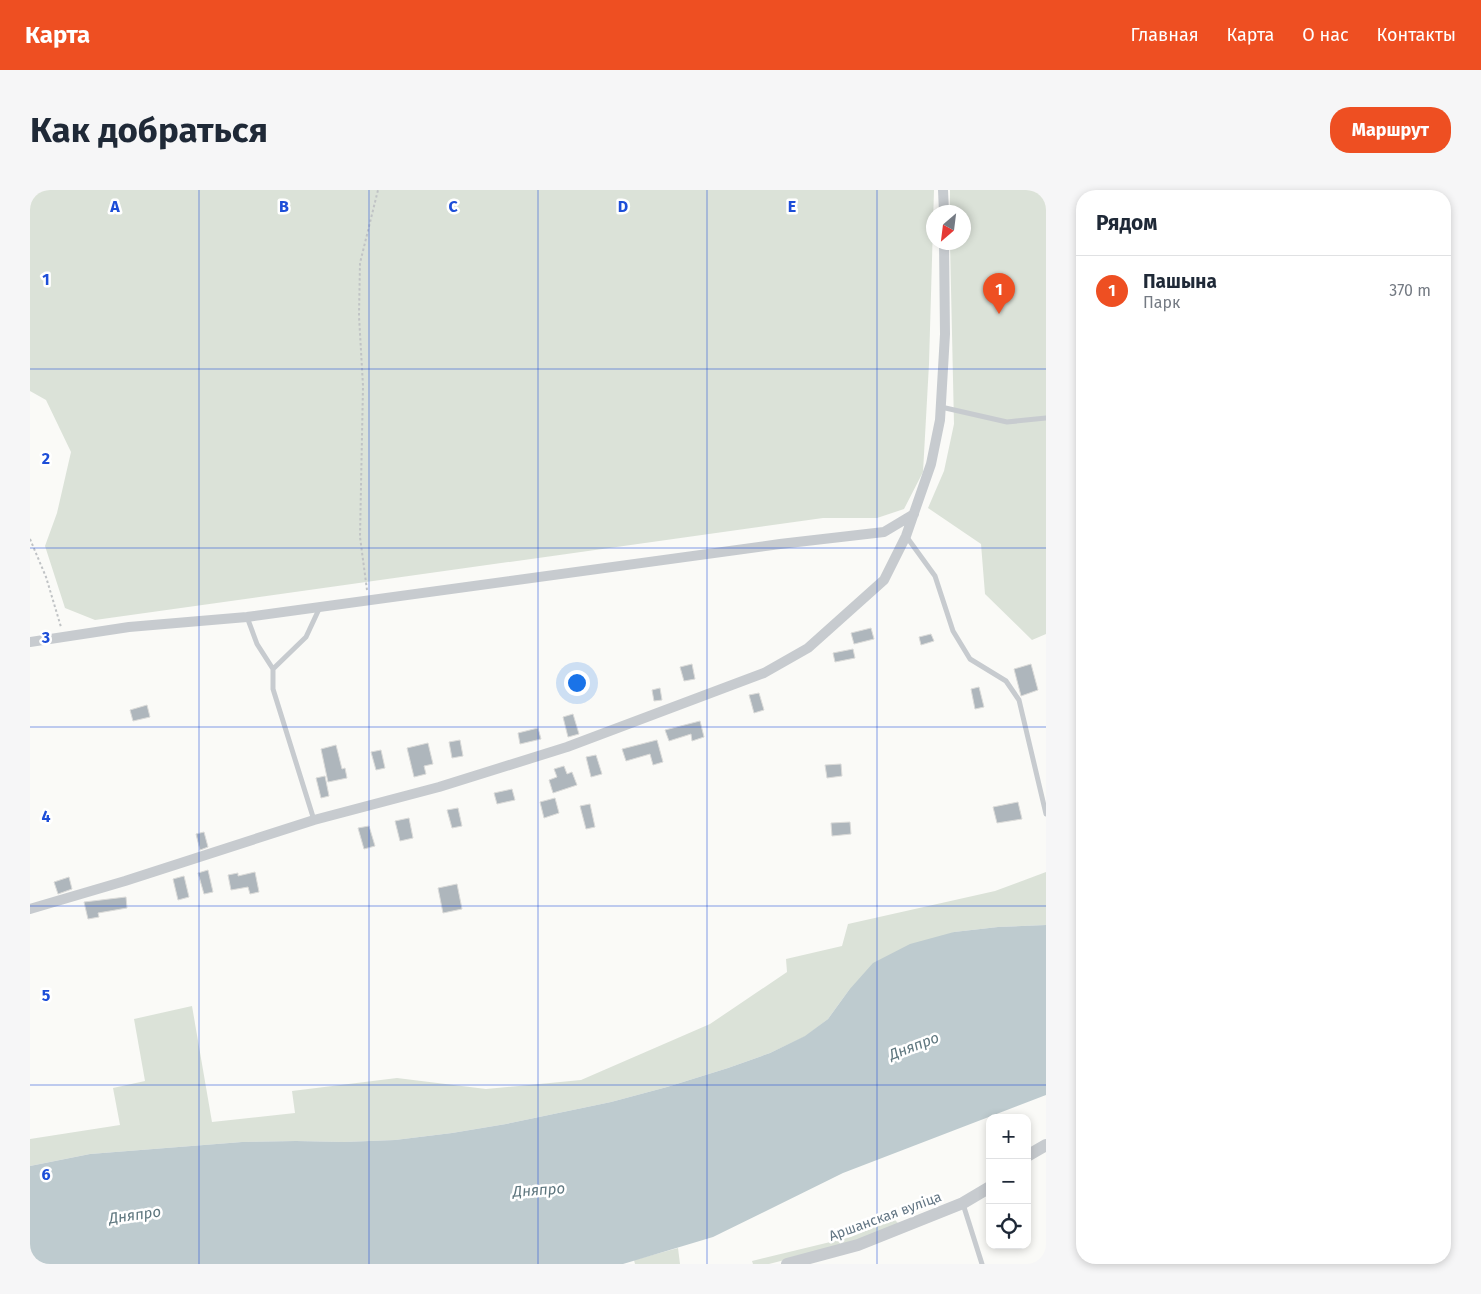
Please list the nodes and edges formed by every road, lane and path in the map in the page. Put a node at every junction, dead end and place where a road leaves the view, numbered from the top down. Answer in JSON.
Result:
{"nodes":[{"id":1,"x":378,"y":190,"type":"edge"},
{"id":2,"x":944,"y":190,"type":"edge"},
{"id":3,"x":944,"y":205,"type":"edge"},
{"id":4,"x":944,"y":250,"type":"edge"},
{"id":5,"x":940,"y":407,"type":"junction"},
{"id":6,"x":1046,"y":418,"type":"edge"},
{"id":7,"x":914,"y":514,"type":"junction"},
{"id":8,"x":906,"y":536,"type":"junction"},
{"id":9,"x":30,"y":539,"type":"edge"},
{"id":10,"x":368,"y":600,"type":"junction"},
{"id":11,"x":320,"y":607,"type":"junction"},
{"id":12,"x":247,"y":617,"type":"junction"},
{"id":13,"x":64,"y":637,"type":"junction"},
{"id":14,"x":30,"y":642,"type":"edge"},
{"id":15,"x":272,"y":669,"type":"junction"},
{"id":16,"x":1046,"y":814,"type":"edge"},
{"id":17,"x":314,"y":820,"type":"junction"},
{"id":18,"x":30,"y":908,"type":"edge"},
{"id":19,"x":1046,"y":1145,"type":"edge"},
{"id":20,"x":1031,"y":1154,"type":"edge"},
{"id":21,"x":986,"y":1189,"type":"edge"},
{"id":22,"x":963,"y":1203,"type":"junction"},
{"id":23,"x":787,"y":1264,"type":"edge"},
{"id":24,"x":982,"y":1264,"type":"edge"}],
"edges":[{"from":1,"to":10,"type":"path"},
{"from":2,"to":3,"type":"street"},
{"from":4,"to":5,"type":"street"},
{"from":5,"to":6,"type":"lane"},
{"from":5,"to":7,"type":"street"},
{"from":7,"to":8,"type":"street"},
{"from":7,"to":10,"type":"street"},
{"from":8,"to":16,"type":"lane"},
{"from":8,"to":17,"type":"street"},
{"from":9,"to":13,"type":"path"},
{"from":10,"to":11,"type":"street"},
{"from":11,"to":12,"type":"street"},
{"from":11,"to":15,"type":"lane"},
{"from":12,"to":13,"type":"street"},
{"from":12,"to":15,"type":"lane"},
{"from":13,"to":14,"type":"street"},
{"from":15,"to":17,"type":"lane"},
{"from":17,"to":18,"type":"street"},
{"from":19,"to":20,"type":"street"},
{"from":21,"to":22,"type":"street","name":"Аршанская вуліца"},
{"from":22,"to":23,"type":"street","name":"Аршанская вуліца"},
{"from":22,"to":24,"type":"lane"}]}
